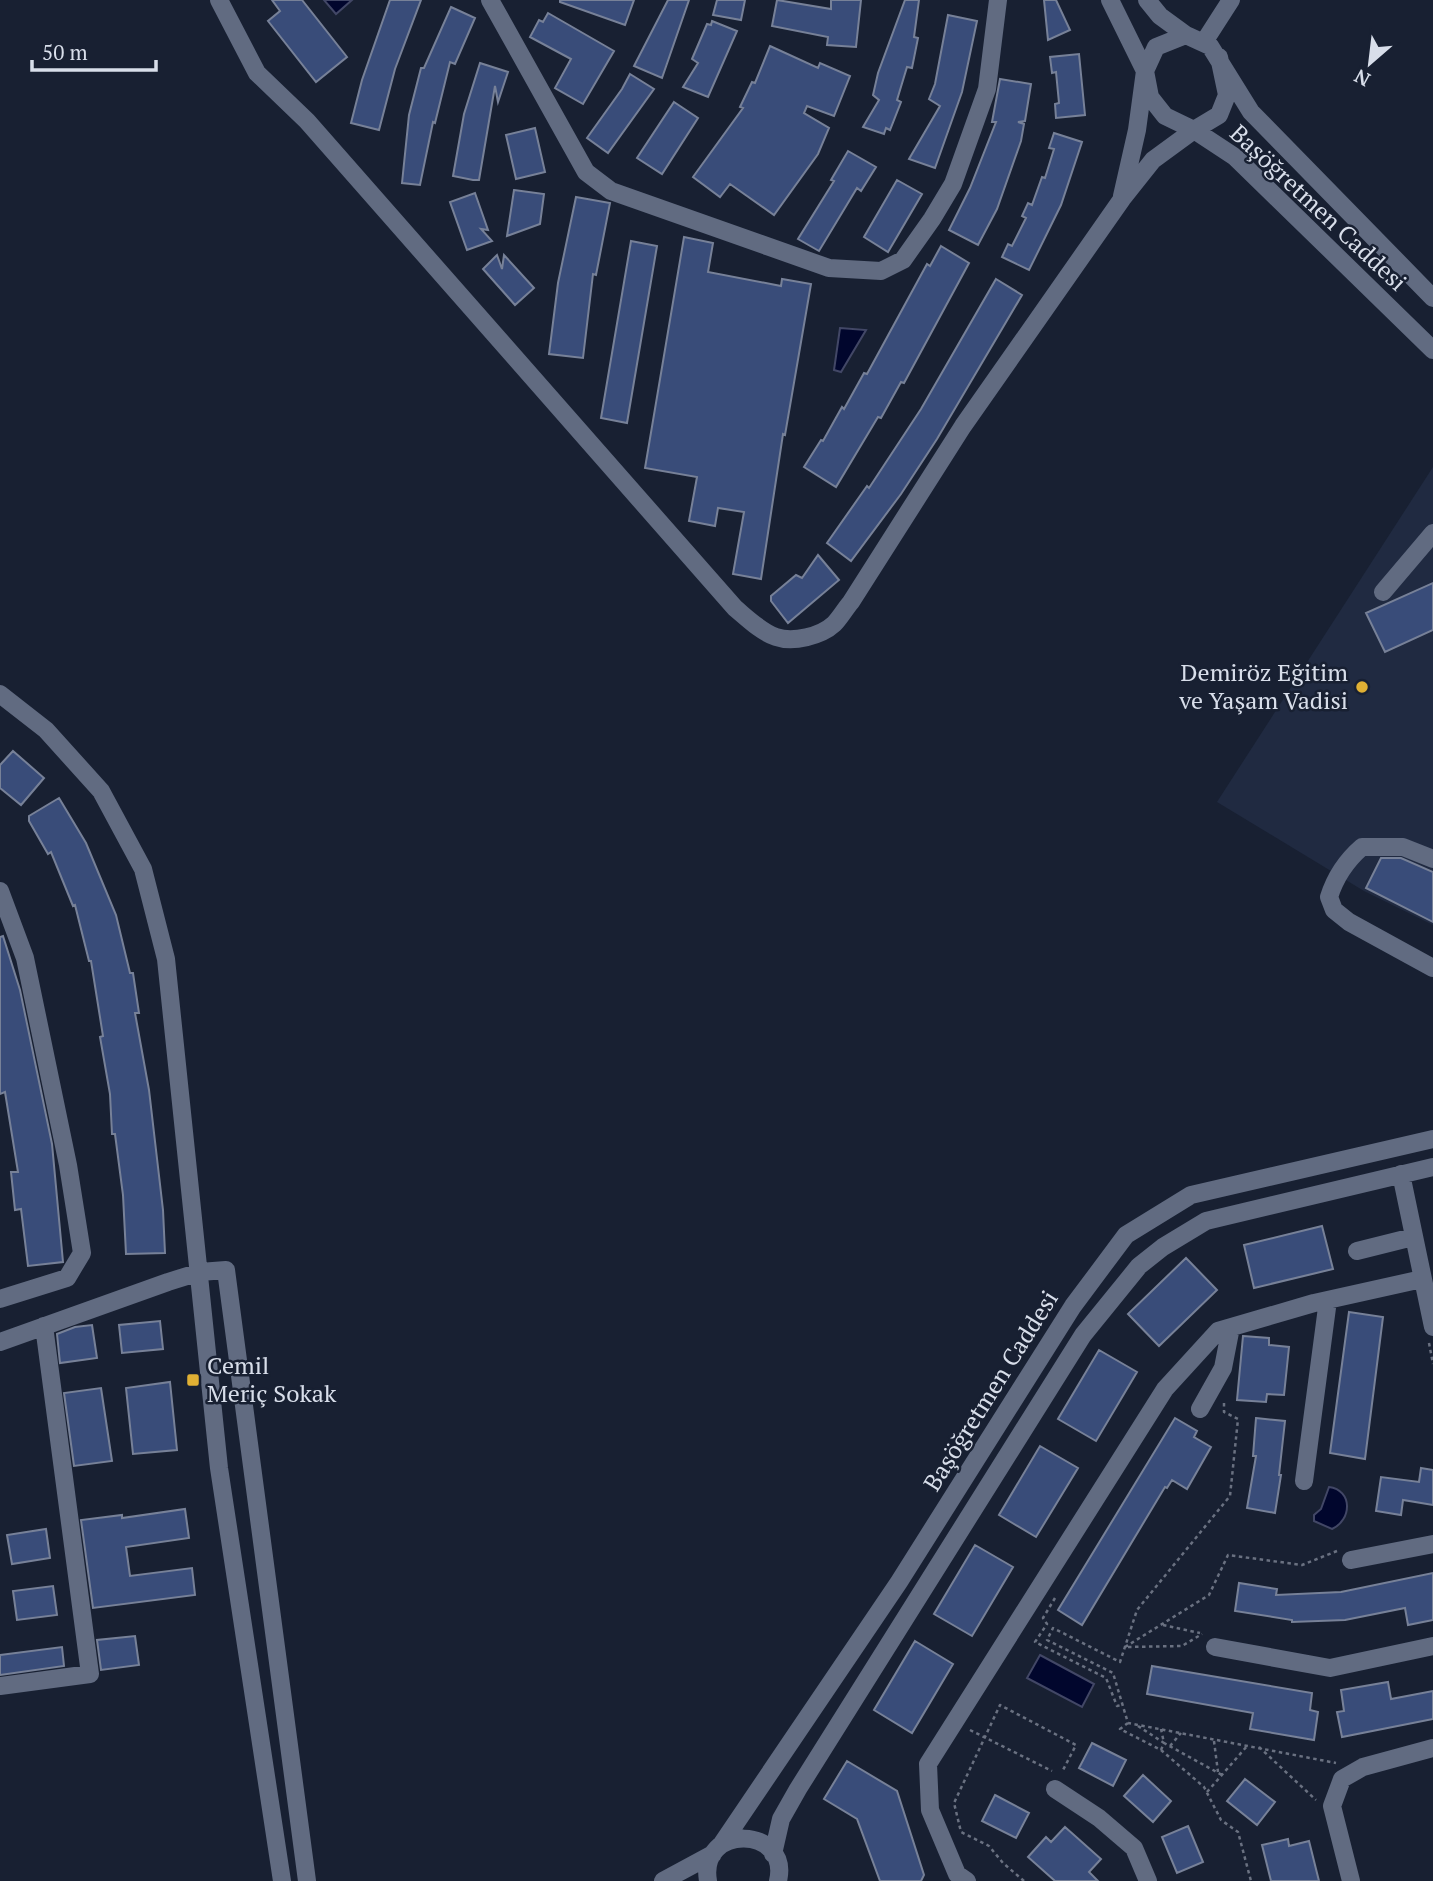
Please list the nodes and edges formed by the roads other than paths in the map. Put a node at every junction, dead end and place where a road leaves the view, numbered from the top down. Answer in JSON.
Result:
{"nodes":[{"id":1,"x":219,"y":0,"type":"edge"},
{"id":2,"x":491,"y":0,"type":"edge"},
{"id":3,"x":998,"y":0,"type":"edge"},
{"id":4,"x":1110,"y":0,"type":"edge"},
{"id":5,"x":1147,"y":0,"type":"edge"},
{"id":6,"x":1231,"y":0,"type":"edge"},
{"id":7,"x":1186,"y":35,"type":"junction"},
{"id":8,"x":1204,"y":42,"type":"junction"},
{"id":9,"x":1219,"y":57,"type":"junction"},
{"id":10,"x":1145,"y":71,"type":"junction"},
{"id":11,"x":1194,"y":130,"type":"junction"},
{"id":12,"x":1122,"y":199,"type":"junction"},
{"id":13,"x":1433,"y":298,"type":"edge"},
{"id":14,"x":1433,"y":350,"type":"edge"},
{"id":15,"x":1433,"y":533,"type":"edge"},
{"id":16,"x":1383,"y":592,"type":"dead end"},
{"id":17,"x":0,"y":694,"type":"edge"},
{"id":18,"x":1433,"y":859,"type":"edge"},
{"id":19,"x":0,"y":891,"type":"edge"},
{"id":20,"x":1433,"y":968,"type":"edge"},
{"id":21,"x":1433,"y":1139,"type":"edge"},
{"id":22,"x":1433,"y":1167,"type":"edge"},
{"id":23,"x":1401,"y":1174,"type":"junction"},
{"id":24,"x":1413,"y":1237,"type":"junction"},
{"id":25,"x":1357,"y":1251,"type":"dead end"},
{"id":26,"x":200,"y":1272,"type":"junction"},
{"id":27,"x":1422,"y":1279,"type":"junction"},
{"id":28,"x":0,"y":1299,"type":"edge"},
{"id":29,"x":1328,"y":1300,"type":"junction"},
{"id":30,"x":44,"y":1326,"type":"junction"},
{"id":31,"x":1231,"y":1327,"type":"junction"},
{"id":32,"x":1433,"y":1327,"type":"edge"},
{"id":33,"x":0,"y":1342,"type":"edge"},
{"id":34,"x":1200,"y":1409,"type":"dead end"},
{"id":35,"x":1304,"y":1481,"type":"dead end"},
{"id":36,"x":1433,"y":1544,"type":"edge"},
{"id":37,"x":1345,"y":1555,"type":"road end"},
{"id":38,"x":1433,"y":1646,"type":"edge"},
{"id":39,"x":1215,"y":1647,"type":"dead end"},
{"id":40,"x":0,"y":1686,"type":"edge"},
{"id":41,"x":1433,"y":1748,"type":"edge"},
{"id":42,"x":1055,"y":1789,"type":"road end"},
{"id":43,"x":717,"y":1850,"type":"junction"},
{"id":44,"x":776,"y":1866,"type":"edge"},
{"id":45,"x":282,"y":1881,"type":"edge"},
{"id":46,"x":307,"y":1881,"type":"edge"},
{"id":47,"x":663,"y":1881,"type":"edge"},
{"id":48,"x":708,"y":1881,"type":"edge"},
{"id":49,"x":787,"y":1881,"type":"edge"},
{"id":50,"x":967,"y":1881,"type":"edge"},
{"id":51,"x":1148,"y":1881,"type":"edge"},
{"id":52,"x":1352,"y":1881,"type":"edge"}],
"edges":[{"from":1,"to":12,"type":"street"},
{"from":2,"to":3,"type":"street"},
{"from":4,"to":10,"type":"street","name":"Başöğretmen Caddesi"},
{"from":5,"to":7,"type":"street","name":"Başöğretmen Caddesi"},
{"from":6,"to":8,"type":"street"},
{"from":7,"to":8,"type":"street","name":"Başöğretmen Caddesi"},
{"from":7,"to":10,"type":"street"},
{"from":8,"to":9,"type":"street","name":"Başöğretmen Caddesi"},
{"from":9,"to":11,"type":"street"},
{"from":9,"to":13,"type":"street","name":"Başöğretmen Caddesi"},
{"from":10,"to":11,"type":"street","name":"Başöğretmen Caddesi"},
{"from":10,"to":12,"type":"street"},
{"from":11,"to":12,"type":"street"},
{"from":11,"to":14,"type":"street","name":"Başöğretmen Caddesi"},
{"from":15,"to":16,"type":"street"},
{"from":17,"to":26,"type":"street"},
{"from":18,"to":20,"type":"street"},
{"from":19,"to":28,"type":"street"},
{"from":21,"to":43,"type":"street","name":"Başöğretmen Caddesi"},
{"from":22,"to":23,"type":"street","name":"Başöğretmen Caddesi"},
{"from":23,"to":24,"type":"street"},
{"from":23,"to":44,"type":"street","name":"Başöğretmen Caddesi"},
{"from":24,"to":25,"type":"street"},
{"from":24,"to":27,"type":"street"},
{"from":26,"to":30,"type":"street"},
{"from":26,"to":45,"type":"street"},
{"from":26,"to":46,"type":"street"},
{"from":27,"to":29,"type":"street"},
{"from":27,"to":32,"type":"street"},
{"from":29,"to":31,"type":"street"},
{"from":29,"to":35,"type":"street"},
{"from":30,"to":33,"type":"street"},
{"from":30,"to":40,"type":"street"},
{"from":31,"to":34,"type":"street"},
{"from":31,"to":50,"type":"street"},
{"from":36,"to":37,"type":"street"},
{"from":38,"to":39,"type":"street"},
{"from":41,"to":52,"type":"street"},
{"from":42,"to":51,"type":"street"},
{"from":43,"to":44,"type":"street"},
{"from":43,"to":47,"type":"street"},
{"from":43,"to":48,"type":"street","name":"Başöğretmen Caddesi"},
{"from":44,"to":49,"type":"street"}]}
